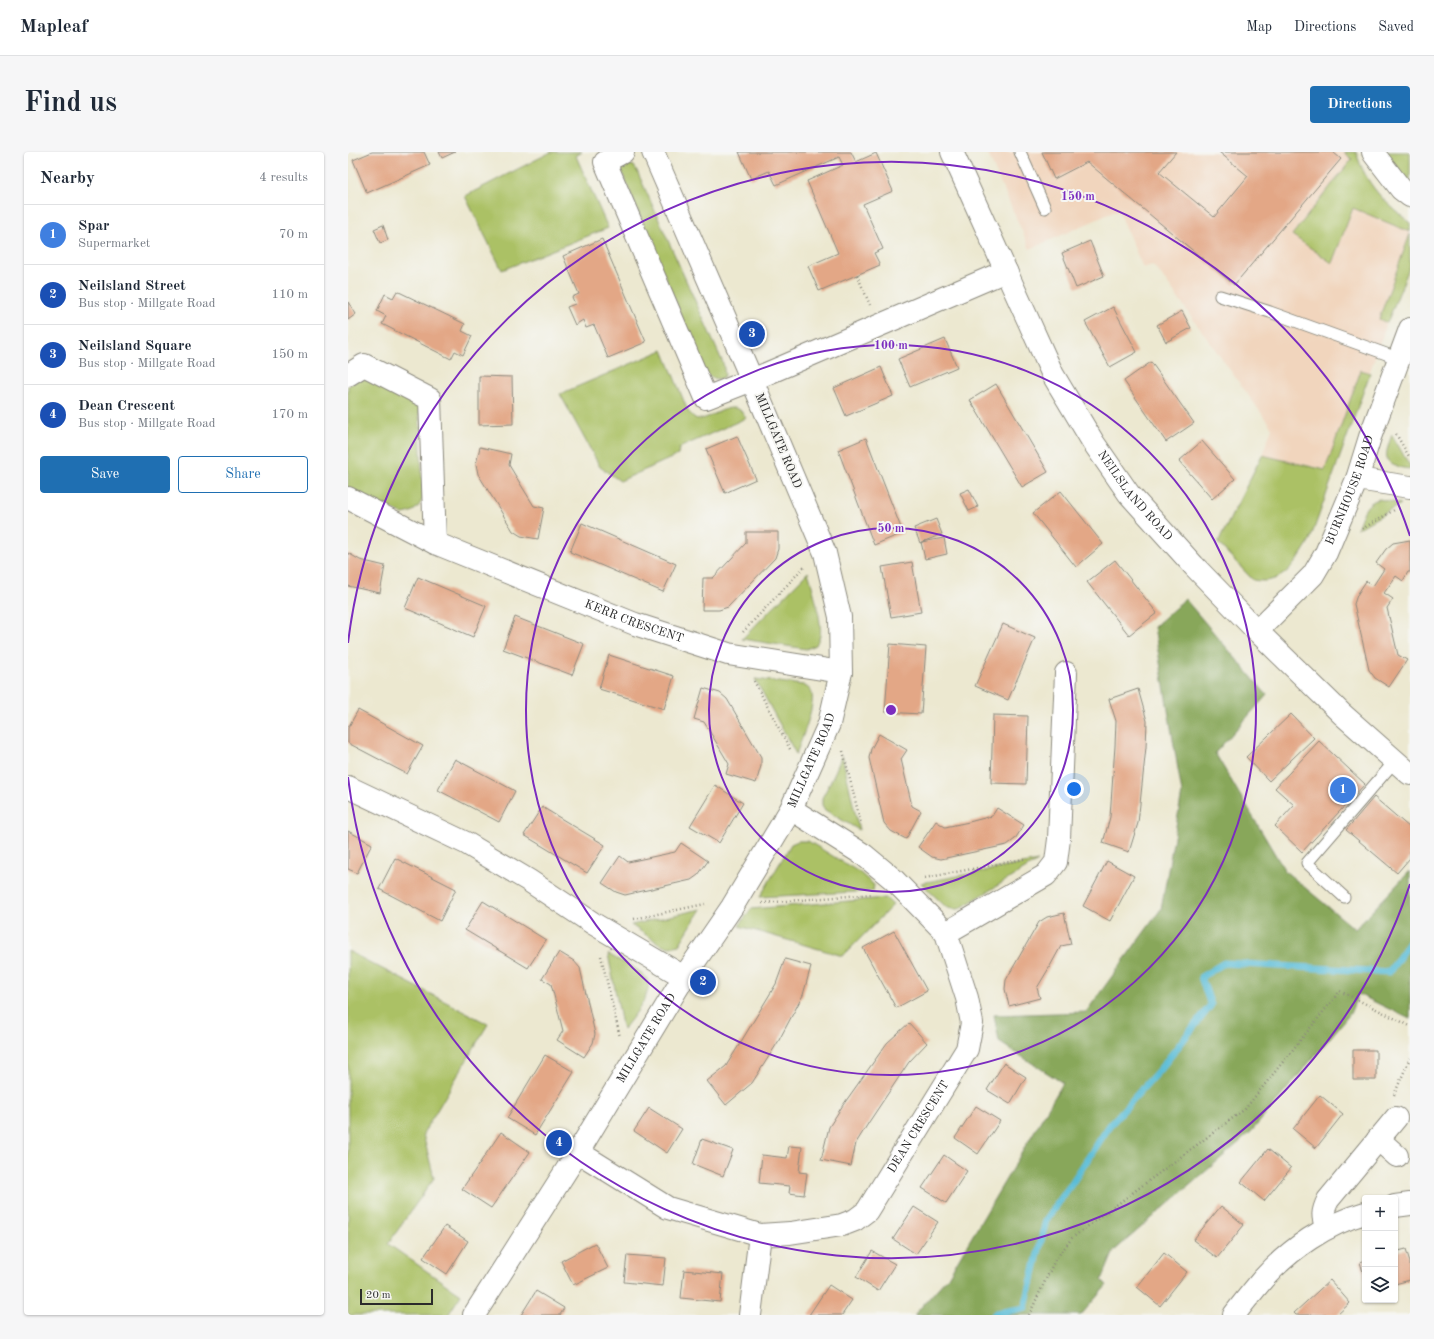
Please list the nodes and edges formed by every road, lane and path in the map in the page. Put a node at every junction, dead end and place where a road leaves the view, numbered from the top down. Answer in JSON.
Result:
{"nodes":[{"id":1,"x":622,"y":152,"type":"edge"},
{"id":2,"x":653,"y":152,"type":"edge"},
{"id":3,"x":952,"y":152,"type":"edge"},
{"id":4,"x":1020,"y":152,"type":"edge"},
{"id":5,"x":1373,"y":152,"type":"edge"},
{"id":6,"x":1410,"y":196,"type":"edge"},
{"id":7,"x":1045,"y":208,"type":"dead end"},
{"id":8,"x":1006,"y":271,"type":"junction"},
{"id":9,"x":856,"y":275,"type":"dead end"},
{"id":10,"x":1220,"y":296,"type":"dead end"},
{"id":11,"x":879,"y":325,"type":"junction"},
{"id":12,"x":1410,"y":329,"type":"edge"},
{"id":13,"x":1400,"y":359,"type":"junction"},
{"id":14,"x":348,"y":375,"type":"edge"},
{"id":15,"x":752,"y":380,"type":"junction"},
{"id":16,"x":1357,"y":479,"type":"junction"},
{"id":17,"x":1410,"y":487,"type":"edge"},
{"id":18,"x":348,"y":498,"type":"edge"},
{"id":19,"x":1396,"y":509,"type":"dead end"},
{"id":20,"x":435,"y":543,"type":"junction"},
{"id":21,"x":823,"y":548,"type":"junction"},
{"id":22,"x":1328,"y":549,"type":"junction"},
{"id":23,"x":1257,"y":631,"type":"junction"},
{"id":24,"x":732,"y":654,"type":"junction"},
{"id":25,"x":841,"y":672,"type":"junction"},
{"id":26,"x":1066,"y":673,"type":"dead end"},
{"id":27,"x":842,"y":747,"type":"dead end"},
{"id":28,"x":1403,"y":767,"type":"edge"},
{"id":29,"x":805,"y":778,"type":"junction"},
{"id":30,"x":348,"y":787,"type":"edge"},
{"id":31,"x":792,"y":809,"type":"junction"},
{"id":32,"x":869,"y":859,"type":"junction"},
{"id":33,"x":739,"y":896,"type":"junction"},
{"id":34,"x":1344,"y":897,"type":"dead end"},
{"id":35,"x":597,"y":925,"type":"junction"},
{"id":36,"x":946,"y":933,"type":"junction"},
{"id":37,"x":684,"y":977,"type":"junction"},
{"id":38,"x":1410,"y":1026,"type":"edge"},
{"id":39,"x":1410,"y":1058,"type":"edge"},
{"id":40,"x":628,"y":1070,"type":"junction"},
{"id":41,"x":1396,"y":1118,"type":"joint"},
{"id":42,"x":1378,"y":1139,"type":"junction"},
{"id":43,"x":578,"y":1152,"type":"junction"},
{"id":44,"x":1397,"y":1156,"type":"dead end"},
{"id":45,"x":1410,"y":1204,"type":"edge"},
{"id":46,"x":1398,"y":1206,"type":"edge"},
{"id":47,"x":1362,"y":1214,"type":"edge"},
{"id":48,"x":1327,"y":1228,"type":"junction"},
{"id":49,"x":760,"y":1235,"type":"junction"},
{"id":50,"x":474,"y":1315,"type":"edge"},
{"id":51,"x":750,"y":1315,"type":"edge"},
{"id":52,"x":1029,"y":1315,"type":"edge"},
{"id":53,"x":1234,"y":1315,"type":"edge"}],
"edges":[{"from":1,"to":15,"type":"street"},
{"from":2,"to":15,"type":"street","name":"MILLGATE ROAD"},
{"from":3,"to":8,"type":"street","name":"NEILSLAND ROAD"},
{"from":4,"to":7,"type":"lane"},
{"from":5,"to":6,"type":"street"},
{"from":8,"to":11,"type":"street"},
{"from":8,"to":23,"type":"street","name":"NEILSLAND ROAD"},
{"from":9,"to":11,"type":"path"},
{"from":10,"to":13,"type":"lane"},
{"from":11,"to":15,"type":"street"},
{"from":12,"to":13,"type":"street","name":"BURNHOUSE ROAD"},
{"from":13,"to":16,"type":"street","name":"BURNHOUSE ROAD"},
{"from":14,"to":20,"type":"street"},
{"from":15,"to":21,"type":"street","name":"MILLGATE ROAD"},
{"from":16,"to":17,"type":"street"},
{"from":16,"to":22,"type":"street","name":"BURNHOUSE ROAD"},
{"from":18,"to":20,"type":"street","name":"KERR CRESCENT"},
{"from":19,"to":22,"type":"path"},
{"from":20,"to":24,"type":"street","name":"KERR CRESCENT"},
{"from":21,"to":24,"type":"path"},
{"from":21,"to":25,"type":"street","name":"MILLGATE ROAD"},
{"from":22,"to":23,"type":"street","name":"BURNHOUSE ROAD"},
{"from":23,"to":28,"type":"street","name":"NEILSLAND ROAD"},
{"from":24,"to":25,"type":"street","name":"KERR CRESCENT"},
{"from":24,"to":29,"type":"path"},
{"from":25,"to":29,"type":"street","name":"MILLGATE ROAD"},
{"from":26,"to":36,"type":"street"},
{"from":27,"to":32,"type":"path"},
{"from":28,"to":34,"type":"lane"},
{"from":29,"to":31,"type":"street","name":"MILLGATE ROAD"},
{"from":30,"to":35,"type":"street"},
{"from":31,"to":32,"type":"street","name":"DEAN CRESCENT"},
{"from":31,"to":33,"type":"street","name":"MILLGATE ROAD"},
{"from":32,"to":36,"type":"street","name":"DEAN CRESCENT"},
{"from":33,"to":35,"type":"path"},
{"from":33,"to":37,"type":"street","name":"MILLGATE ROAD"},
{"from":35,"to":37,"type":"street"},
{"from":35,"to":40,"type":"path"},
{"from":36,"to":49,"type":"street","name":"DEAN CRESCENT"},
{"from":37,"to":40,"type":"street","name":"MILLGATE ROAD"},
{"from":38,"to":52,"type":"path"},
{"from":39,"to":41,"type":"path"},
{"from":40,"to":43,"type":"street","name":"MILLGATE ROAD"},
{"from":41,"to":42,"type":"street"},
{"from":42,"to":44,"type":"street"},
{"from":42,"to":48,"type":"street"},
{"from":43,"to":49,"type":"street","name":"DEAN CRESCENT"},
{"from":43,"to":50,"type":"street","name":"MILLGATE ROAD"},
{"from":45,"to":46,"type":"street"},
{"from":47,"to":48,"type":"street"},
{"from":48,"to":53,"type":"street"},
{"from":49,"to":51,"type":"street"}]}
